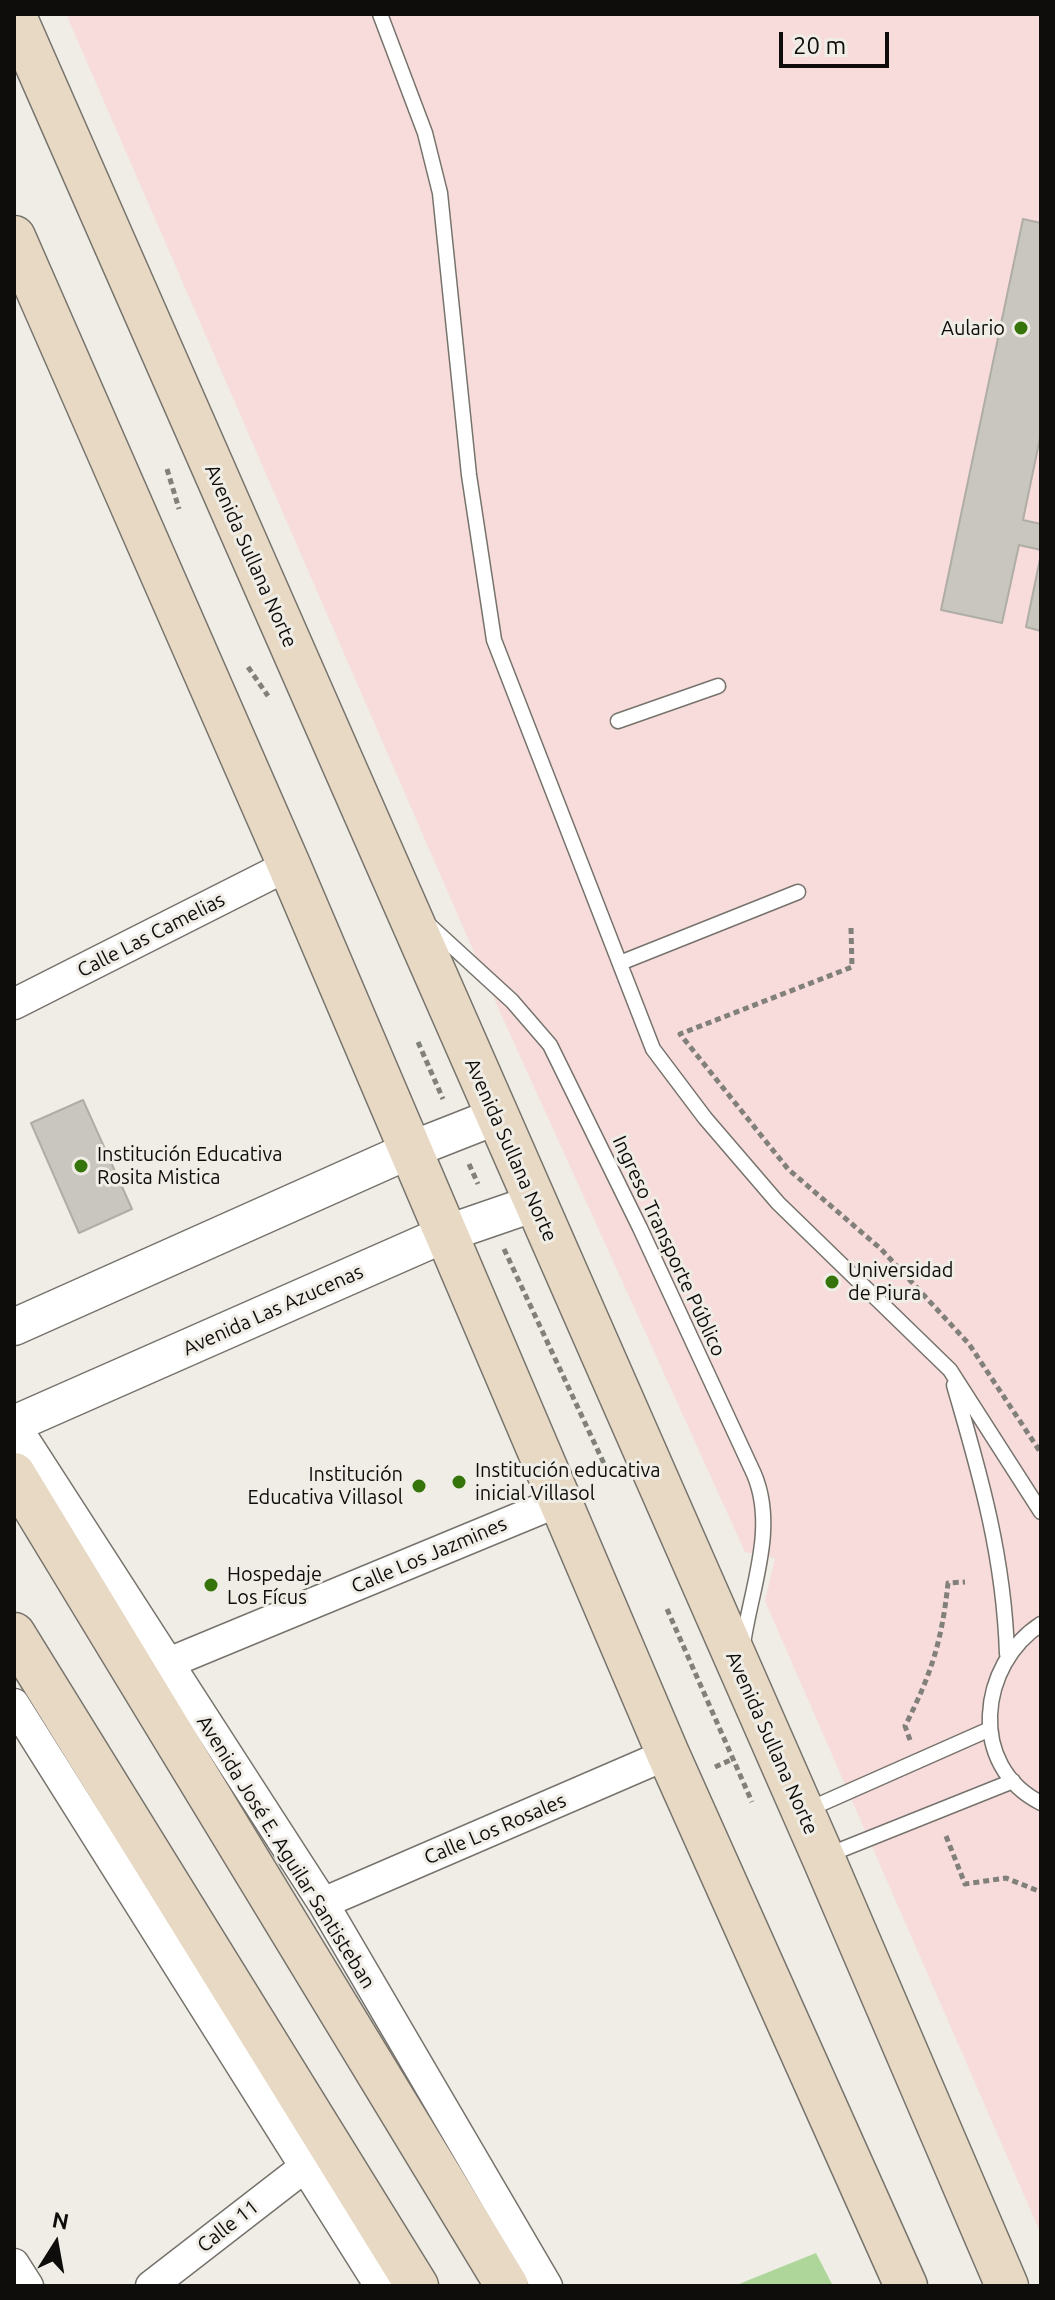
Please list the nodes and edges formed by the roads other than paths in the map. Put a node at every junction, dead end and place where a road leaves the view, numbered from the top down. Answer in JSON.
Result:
{"nodes":[{"id":1,"x":14,"y":14,"type":"edge"},
{"id":2,"x":380,"y":14,"type":"edge"},
{"id":3,"x":14,"y":237,"type":"edge"},
{"id":4,"x":718,"y":686,"type":"dead end"},
{"id":5,"x":618,"y":721,"type":"dead end"},
{"id":6,"x":289,"y":865,"type":"junction"},
{"id":7,"x":798,"y":892,"type":"dead end"},
{"id":8,"x":402,"y":900,"type":"junction"},
{"id":9,"x":620,"y":963,"type":"junction"},
{"id":10,"x":14,"y":1004,"type":"edge"},
{"id":11,"x":497,"y":1116,"type":"junction"},
{"id":12,"x":408,"y":1151,"type":"junction"},
{"id":13,"x":535,"y":1203,"type":"junction"},
{"id":14,"x":445,"y":1234,"type":"junction"},
{"id":15,"x":14,"y":1327,"type":"edge"},
{"id":16,"x":950,"y":1370,"type":"junction"},
{"id":17,"x":14,"y":1424,"type":"edge"},
{"id":18,"x":14,"y":1474,"type":"edge"},
{"id":19,"x":560,"y":1501,"type":"junction"},
{"id":20,"x":1041,"y":1512,"type":"edge"},
{"id":21,"x":1041,"y":1624,"type":"edge"},
{"id":22,"x":14,"y":1634,"type":"edge"},
{"id":23,"x":1007,"y":1654,"type":"junction"},
{"id":24,"x":166,"y":1664,"type":"junction"},
{"id":25,"x":740,"y":1668,"type":"junction"},
{"id":26,"x":14,"y":1704,"type":"edge"},
{"id":27,"x":990,"y":1729,"type":"junction"},
{"id":28,"x":668,"y":1754,"type":"junction"},
{"id":29,"x":1013,"y":1781,"type":"junction"},
{"id":30,"x":1041,"y":1803,"type":"edge"},
{"id":31,"x":803,"y":1812,"type":"junction"},
{"id":32,"x":823,"y":1857,"type":"junction"},
{"id":33,"x":323,"y":1903,"type":"junction"},
{"id":34,"x":306,"y":2166,"type":"junction"},
{"id":35,"x":14,"y":2264,"type":"edge"},
{"id":36,"x":28,"y":2286,"type":"edge"},
{"id":37,"x":151,"y":2286,"type":"edge"},
{"id":38,"x":380,"y":2286,"type":"edge"},
{"id":39,"x":417,"y":2286,"type":"edge"},
{"id":40,"x":507,"y":2286,"type":"edge"},
{"id":41,"x":547,"y":2286,"type":"edge"},
{"id":42,"x":906,"y":2286,"type":"edge"},
{"id":43,"x":1007,"y":2286,"type":"edge"}],
"edges":[{"from":1,"to":8,"type":"main road","name":"Avenida Sullana Norte"},
{"from":2,"to":9,"type":"lane"},
{"from":3,"to":6,"type":"main road"},
{"from":4,"to":5,"type":"lane"},
{"from":6,"to":10,"type":"street","name":"Calle Las Camelias"},
{"from":6,"to":12,"type":"main road"},
{"from":7,"to":9,"type":"lane"},
{"from":8,"to":11,"type":"main road","name":"Avenida Sullana Norte"},
{"from":8,"to":25,"type":"lane","name":"Ingreso Transporte Público"},
{"from":9,"to":16,"type":"lane"},
{"from":11,"to":12,"type":"street"},
{"from":11,"to":13,"type":"main road","name":"Avenida Sullana Norte"},
{"from":12,"to":14,"type":"main road"},
{"from":12,"to":15,"type":"street"},
{"from":13,"to":14,"type":"street","name":"Avenida Las Azucenas"},
{"from":13,"to":25,"type":"main road","name":"Avenida Sullana Norte"},
{"from":14,"to":17,"type":"street","name":"Avenida Las Azucenas"},
{"from":14,"to":19,"type":"main road"},
{"from":16,"to":20,"type":"lane"},
{"from":16,"to":23,"type":"lane"},
{"from":17,"to":24,"type":"street","name":"Avenida José E. Aguilar Santisteban"},
{"from":18,"to":40,"type":"main road","name":"Avenida José E. Aguilar Santisteban"},
{"from":19,"to":24,"type":"street","name":"Calle Los Jazmines"},
{"from":19,"to":28,"type":"main road"},
{"from":21,"to":23,"type":"lane"},
{"from":22,"to":39,"type":"main road"},
{"from":23,"to":27,"type":"lane"},
{"from":24,"to":33,"type":"street","name":"Avenida José E. Aguilar Santisteban"},
{"from":25,"to":31,"type":"main road","name":"Avenida Sullana Norte"},
{"from":26,"to":34,"type":"street"},
{"from":27,"to":29,"type":"lane"},
{"from":27,"to":31,"type":"lane"},
{"from":28,"to":33,"type":"street","name":"Calle Los Rosales"},
{"from":28,"to":42,"type":"main road"},
{"from":29,"to":30,"type":"lane"},
{"from":29,"to":32,"type":"lane"},
{"from":31,"to":32,"type":"main road","name":"Avenida Sullana Norte"},
{"from":32,"to":43,"type":"main road","name":"Avenida Sullana Norte"},
{"from":33,"to":41,"type":"street","name":"Avenida José E. Aguilar Santisteban"},
{"from":34,"to":37,"type":"street","name":"Calle 11"},
{"from":34,"to":38,"type":"street"},
{"from":35,"to":36,"type":"street"}]}
